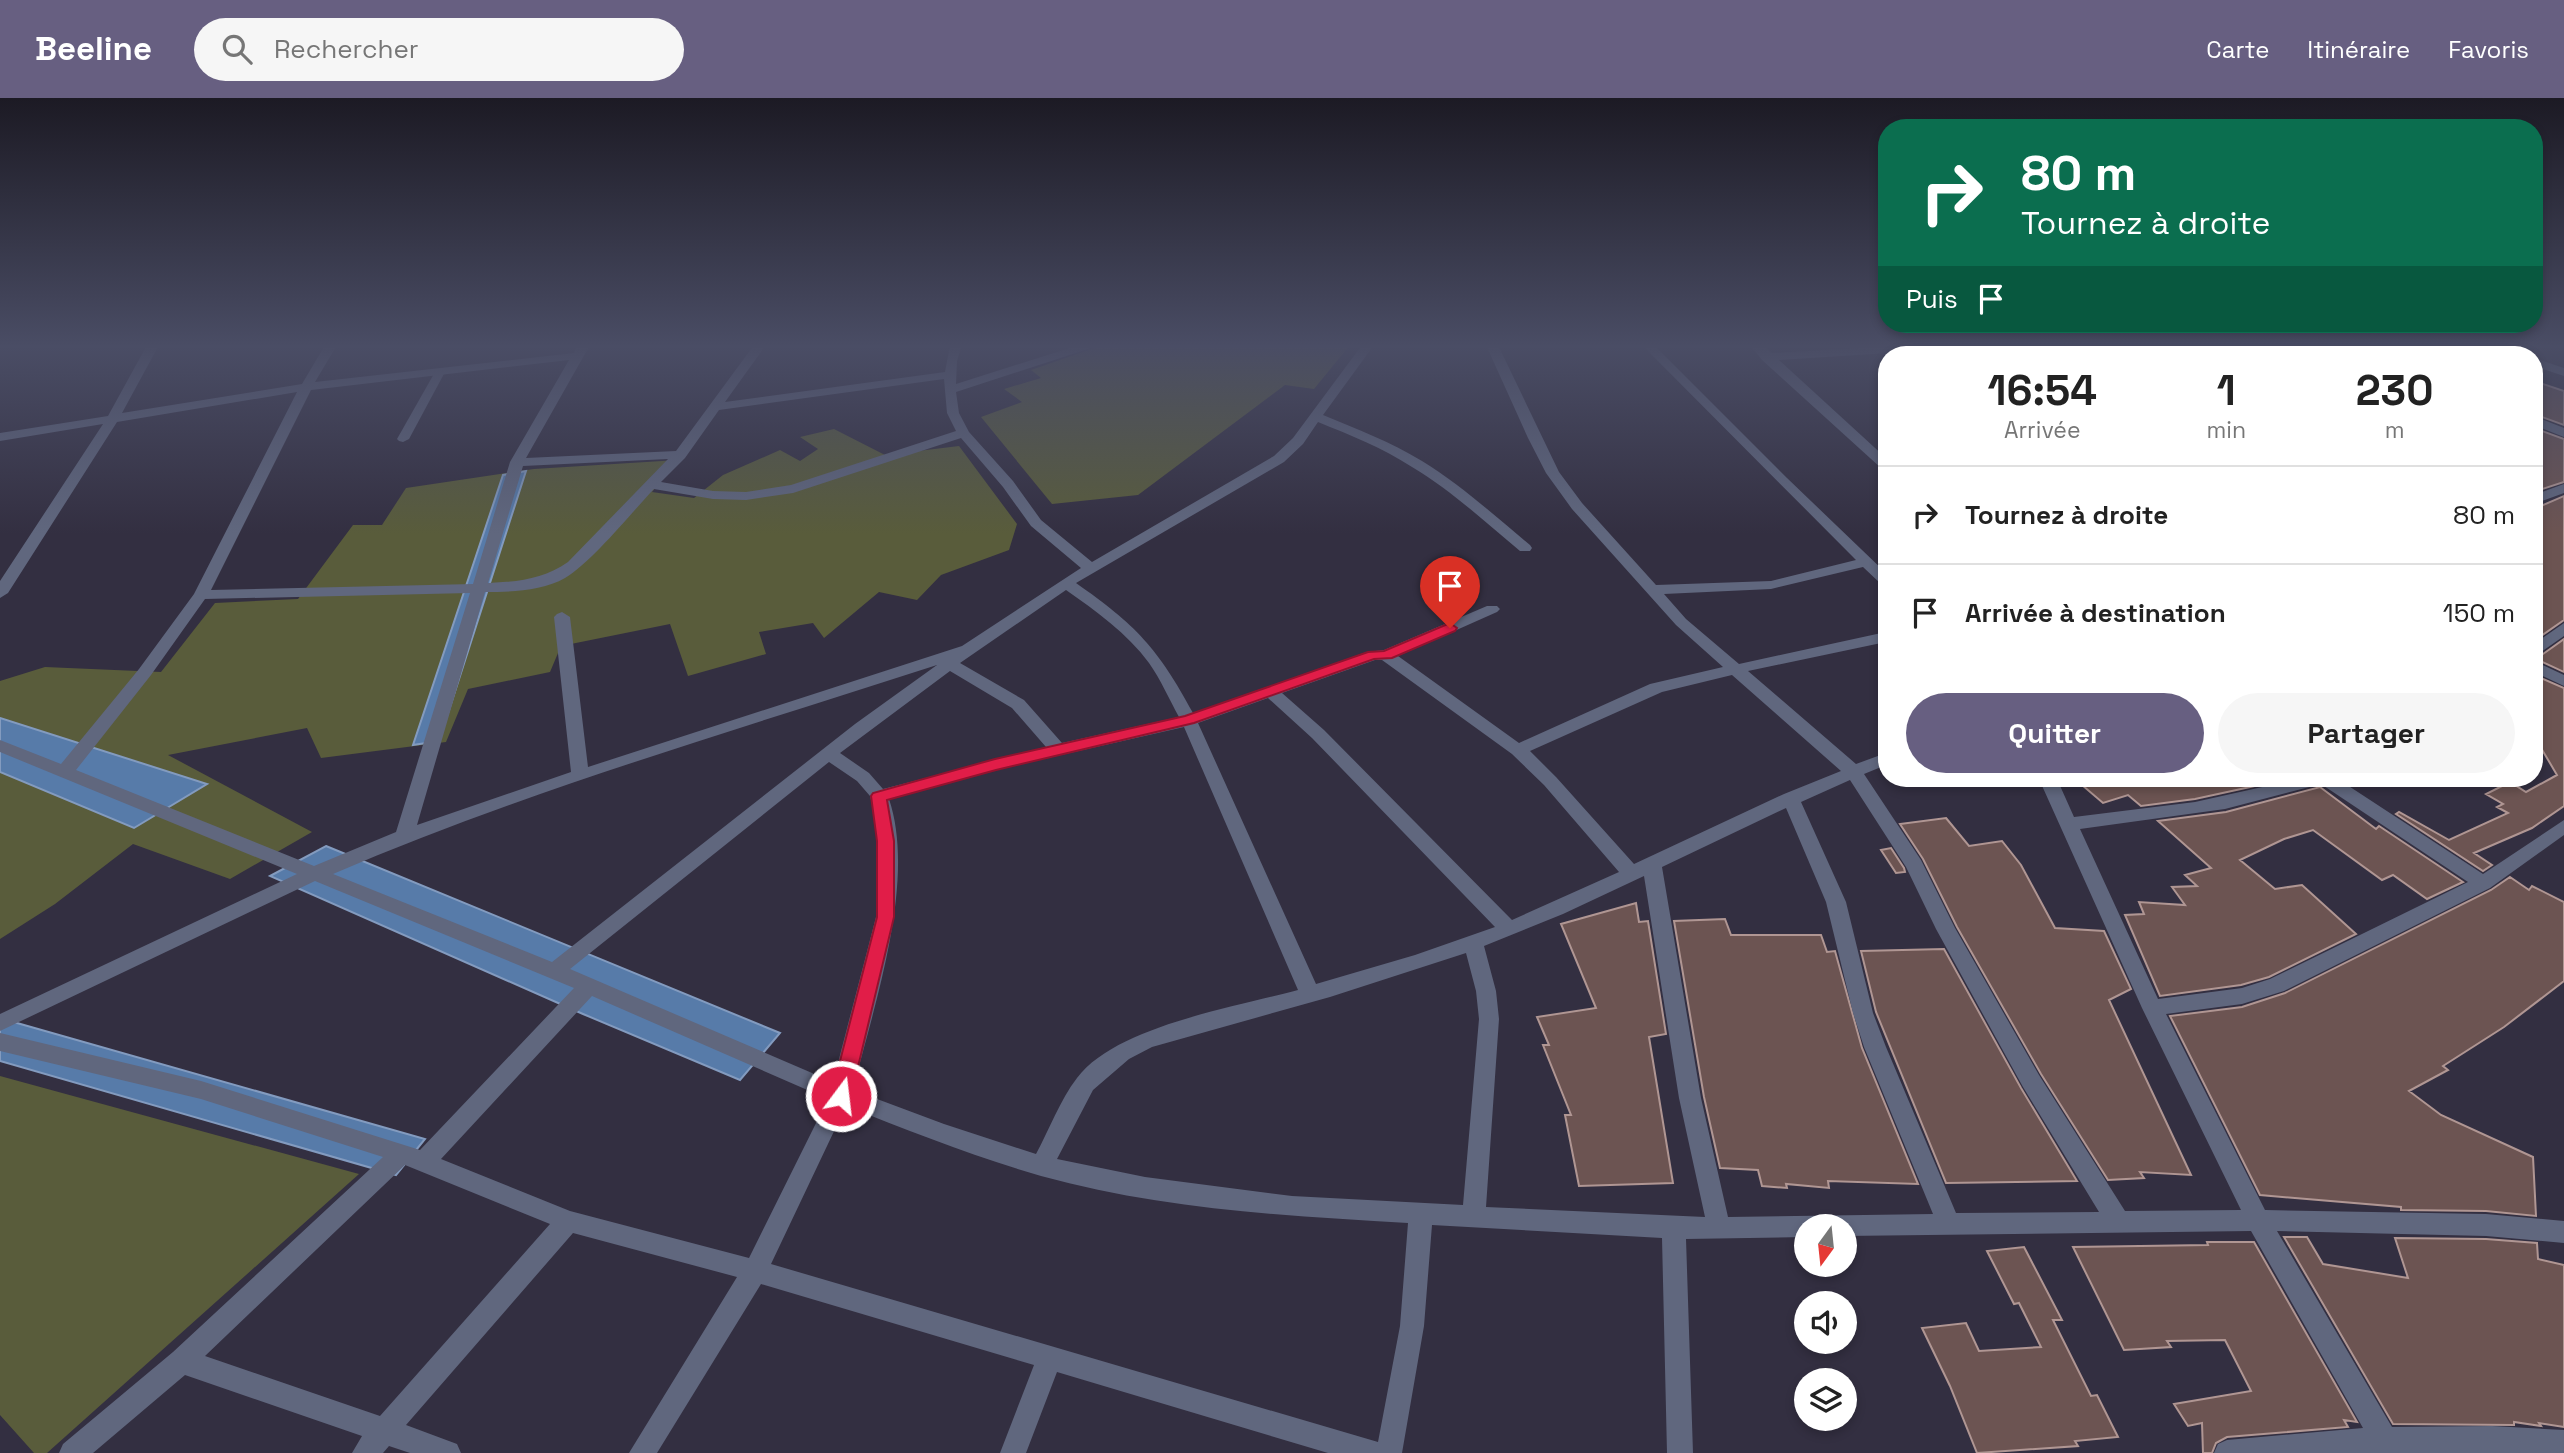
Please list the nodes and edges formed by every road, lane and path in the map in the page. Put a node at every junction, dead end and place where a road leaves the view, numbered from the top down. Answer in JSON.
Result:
{"nodes":[{"id":1,"x":118,"y":408,"type":"edge"},
{"id":2,"x":174,"y":408,"type":"edge"},
{"id":3,"x":295,"y":408,"type":"edge"},
{"id":4,"x":419,"y":408,"type":"edge"},
{"id":5,"x":547,"y":408,"type":"edge"},
{"id":6,"x":715,"y":408,"type":"edge"},
{"id":7,"x":953,"y":408,"type":"edge"},
{"id":8,"x":1322,"y":408,"type":"edge"},
{"id":9,"x":1521,"y":408,"type":"edge"},
{"id":10,"x":1710,"y":408,"type":"edge"},
{"id":11,"x":1823,"y":408,"type":"edge"},
{"id":12,"x":1316,"y":417,"type":"junction"},
{"id":13,"x":113,"y":418,"type":"junction"},
{"id":14,"x":2543,"y":424,"type":"edge"},
{"id":15,"x":963,"y":433,"type":"junction"},
{"id":16,"x":2564,"y":433,"type":"edge"},
{"id":17,"x":0,"y":437,"type":"edge"},
{"id":18,"x":402,"y":439,"type":"dead end"},
{"id":19,"x":680,"y":455,"type":"junction"},
{"id":20,"x":1878,"y":458,"type":"edge"},
{"id":21,"x":517,"y":462,"type":"junction"},
{"id":22,"x":653,"y":485,"type":"junction"},
{"id":23,"x":2564,"y":488,"type":"edge"},
{"id":24,"x":2543,"y":496,"type":"edge"},
{"id":25,"x":1525,"y":548,"type":"dead end"},
{"id":26,"x":1865,"y":562,"type":"junction"},
{"id":27,"x":1091,"y":569,"type":"junction"},
{"id":28,"x":1878,"y":574,"type":"edge"},
{"id":29,"x":1066,"y":583,"type":"junction"},
{"id":30,"x":478,"y":588,"type":"junction"},
{"id":31,"x":1652,"y":590,"type":"junction"},
{"id":32,"x":0,"y":593,"type":"edge"},
{"id":33,"x":201,"y":595,"type":"junction"},
{"id":34,"x":1492,"y":609,"type":"dead end"},
{"id":35,"x":562,"y":617,"type":"dead end"},
{"id":36,"x":2564,"y":628,"type":"edge"},
{"id":37,"x":1878,"y":639,"type":"edge"},
{"id":38,"x":2543,"y":645,"type":"edge"},
{"id":39,"x":969,"y":649,"type":"junction"},
{"id":40,"x":1387,"y":655,"type":"junction"},
{"id":41,"x":950,"y":664,"type":"junction"},
{"id":42,"x":1736,"y":669,"type":"junction"},
{"id":43,"x":2543,"y":670,"type":"edge"},
{"id":44,"x":2564,"y":681,"type":"edge"},
{"id":45,"x":1270,"y":691,"type":"junction"},
{"id":46,"x":1189,"y":720,"type":"junction"},
{"id":47,"x":0,"y":746,"type":"edge"},
{"id":48,"x":1058,"y":749,"type":"junction"},
{"id":49,"x":1518,"y":750,"type":"junction"},
{"id":50,"x":828,"y":754,"type":"junction"},
{"id":51,"x":1878,"y":762,"type":"edge"},
{"id":52,"x":1854,"y":772,"type":"junction"},
{"id":53,"x":64,"y":773,"type":"junction"},
{"id":54,"x":580,"y":776,"type":"junction"},
{"id":55,"x":2052,"y":787,"type":"edge"},
{"id":56,"x":2293,"y":787,"type":"edge"},
{"id":57,"x":2338,"y":787,"type":"edge"},
{"id":58,"x":879,"y":796,"type":"junction"},
{"id":59,"x":1790,"y":798,"type":"junction"},
{"id":60,"x":2070,"y":824,"type":"junction"},
{"id":61,"x":2564,"y":826,"type":"edge"},
{"id":62,"x":404,"y":836,"type":"junction"},
{"id":63,"x":1642,"y":870,"type":"junction"},
{"id":64,"x":316,"y":873,"type":"junction"},
{"id":65,"x":2483,"y":883,"type":"junction"},
{"id":66,"x":1509,"y":929,"type":"junction"},
{"id":67,"x":1473,"y":942,"type":"junction"},
{"id":68,"x":554,"y":971,"type":"junction"},
{"id":69,"x":589,"y":986,"type":"junction"},
{"id":70,"x":1310,"y":994,"type":"junction"},
{"id":71,"x":2152,"y":1008,"type":"junction"},
{"id":72,"x":0,"y":1023,"type":"edge"},
{"id":73,"x":0,"y":1042,"type":"edge"},
{"id":74,"x":841,"y":1096,"type":"junction"},
{"id":75,"x":413,"y":1158,"type":"junction"},
{"id":76,"x":1042,"y":1166,"type":"junction"},
{"id":77,"x":1421,"y":1214,"type":"junction"},
{"id":78,"x":1474,"y":1217,"type":"junction"},
{"id":79,"x":2258,"y":1220,"type":"junction"},
{"id":80,"x":568,"y":1221,"type":"junction"},
{"id":81,"x":2118,"y":1221,"type":"junction"},
{"id":82,"x":1948,"y":1222,"type":"junction"},
{"id":83,"x":1718,"y":1227,"type":"junction"},
{"id":84,"x":1674,"y":1228,"type":"junction"},
{"id":85,"x":2564,"y":1232,"type":"edge"},
{"id":86,"x":755,"y":1271,"type":"junction"},
{"id":87,"x":1050,"y":1358,"type":"junction"},
{"id":88,"x":182,"y":1361,"type":"junction"},
{"id":89,"x":387,"y":1432,"type":"junction"},
{"id":90,"x":2564,"y":1443,"type":"edge"},
{"id":91,"x":2388,"y":1447,"type":"edge"},
{"id":92,"x":72,"y":1453,"type":"edge"},
{"id":93,"x":365,"y":1453,"type":"edge"},
{"id":94,"x":448,"y":1453,"type":"edge"},
{"id":95,"x":642,"y":1453,"type":"edge"},
{"id":96,"x":1013,"y":1453,"type":"edge"},
{"id":97,"x":1373,"y":1453,"type":"edge"},
{"id":98,"x":1389,"y":1453,"type":"edge"},
{"id":99,"x":1680,"y":1453,"type":"edge"},
{"id":100,"x":2227,"y":1453,"type":"edge"}],
"edges":[{"from":1,"to":13,"type":"street"},
{"from":2,"to":13,"type":"street"},
{"from":3,"to":33,"type":"street"},
{"from":4,"to":18,"type":"lane"},
{"from":5,"to":21,"type":"street"},
{"from":6,"to":19,"type":"street"},
{"from":7,"to":15,"type":"street"},
{"from":8,"to":12,"type":"street"},
{"from":9,"to":31,"type":"street"},
{"from":10,"to":26,"type":"street"},
{"from":11,"to":20,"type":"street"},
{"from":12,"to":25,"type":"street"},
{"from":12,"to":27,"type":"street"},
{"from":13,"to":17,"type":"street"},
{"from":13,"to":32,"type":"street"},
{"from":14,"to":16,"type":"street"},
{"from":15,"to":22,"type":"street"},
{"from":15,"to":27,"type":"street"},
{"from":19,"to":21,"type":"street"},
{"from":19,"to":22,"type":"street"},
{"from":21,"to":30,"type":"street"},
{"from":22,"to":30,"type":"street"},
{"from":23,"to":24,"type":"street"},
{"from":26,"to":28,"type":"street"},
{"from":26,"to":31,"type":"street"},
{"from":27,"to":29,"type":"street"},
{"from":29,"to":39,"type":"street"},
{"from":29,"to":46,"type":"street"},
{"from":30,"to":33,"type":"street"},
{"from":30,"to":62,"type":"street"},
{"from":31,"to":42,"type":"street"},
{"from":33,"to":53,"type":"street"},
{"from":34,"to":40,"type":"street"},
{"from":35,"to":54,"type":"street"},
{"from":36,"to":38,"type":"street"},
{"from":37,"to":42,"type":"street"},
{"from":39,"to":41,"type":"street"},
{"from":39,"to":54,"type":"street"},
{"from":40,"to":45,"type":"street"},
{"from":40,"to":49,"type":"street"},
{"from":41,"to":48,"type":"street"},
{"from":41,"to":50,"type":"street"},
{"from":42,"to":49,"type":"street"},
{"from":42,"to":52,"type":"street"},
{"from":43,"to":44,"type":"street"},
{"from":45,"to":46,"type":"street"},
{"from":45,"to":66,"type":"street"},
{"from":46,"to":48,"type":"street"},
{"from":46,"to":70,"type":"street"},
{"from":47,"to":53,"type":"street"},
{"from":48,"to":58,"type":"street"},
{"from":49,"to":63,"type":"street"},
{"from":50,"to":58,"type":"street"},
{"from":50,"to":68,"type":"street"},
{"from":51,"to":52,"type":"street"},
{"from":52,"to":59,"type":"street"},
{"from":52,"to":81,"type":"street"},
{"from":53,"to":64,"type":"street"},
{"from":54,"to":62,"type":"street"},
{"from":55,"to":60,"type":"street"},
{"from":56,"to":60,"type":"street"},
{"from":57,"to":65,"type":"street"},
{"from":58,"to":74,"type":"street"},
{"from":59,"to":63,"type":"street"},
{"from":59,"to":82,"type":"street"},
{"from":60,"to":71,"type":"street"},
{"from":61,"to":65,"type":"street"},
{"from":62,"to":64,"type":"street"},
{"from":63,"to":66,"type":"street"},
{"from":63,"to":83,"type":"street"},
{"from":64,"to":68,"type":"street"},
{"from":64,"to":72,"type":"street"},
{"from":65,"to":71,"type":"street"},
{"from":66,"to":67,"type":"street"},
{"from":67,"to":70,"type":"street"},
{"from":67,"to":78,"type":"street"},
{"from":68,"to":69,"type":"street"},
{"from":69,"to":74,"type":"street"},
{"from":69,"to":75,"type":"street"},
{"from":70,"to":76,"type":"street"},
{"from":71,"to":79,"type":"street"},
{"from":73,"to":75,"type":"street"},
{"from":74,"to":76,"type":"street"},
{"from":74,"to":86,"type":"street"},
{"from":75,"to":80,"type":"street"},
{"from":75,"to":88,"type":"street"},
{"from":76,"to":77,"type":"street"},
{"from":77,"to":78,"type":"street"},
{"from":77,"to":98,"type":"street"},
{"from":78,"to":84,"type":"street"},
{"from":79,"to":81,"type":"street"},
{"from":79,"to":85,"type":"street"},
{"from":79,"to":91,"type":"street"},
{"from":80,"to":86,"type":"street"},
{"from":80,"to":89,"type":"street"},
{"from":81,"to":82,"type":"street"},
{"from":82,"to":83,"type":"street"},
{"from":83,"to":84,"type":"street"},
{"from":84,"to":99,"type":"street"},
{"from":86,"to":87,"type":"street"},
{"from":86,"to":95,"type":"street"},
{"from":87,"to":96,"type":"street"},
{"from":87,"to":97,"type":"street"},
{"from":88,"to":89,"type":"street"},
{"from":88,"to":92,"type":"street"},
{"from":89,"to":93,"type":"street"},
{"from":89,"to":94,"type":"street"},
{"from":90,"to":91,"type":"street"},
{"from":91,"to":100,"type":"street"}]}
